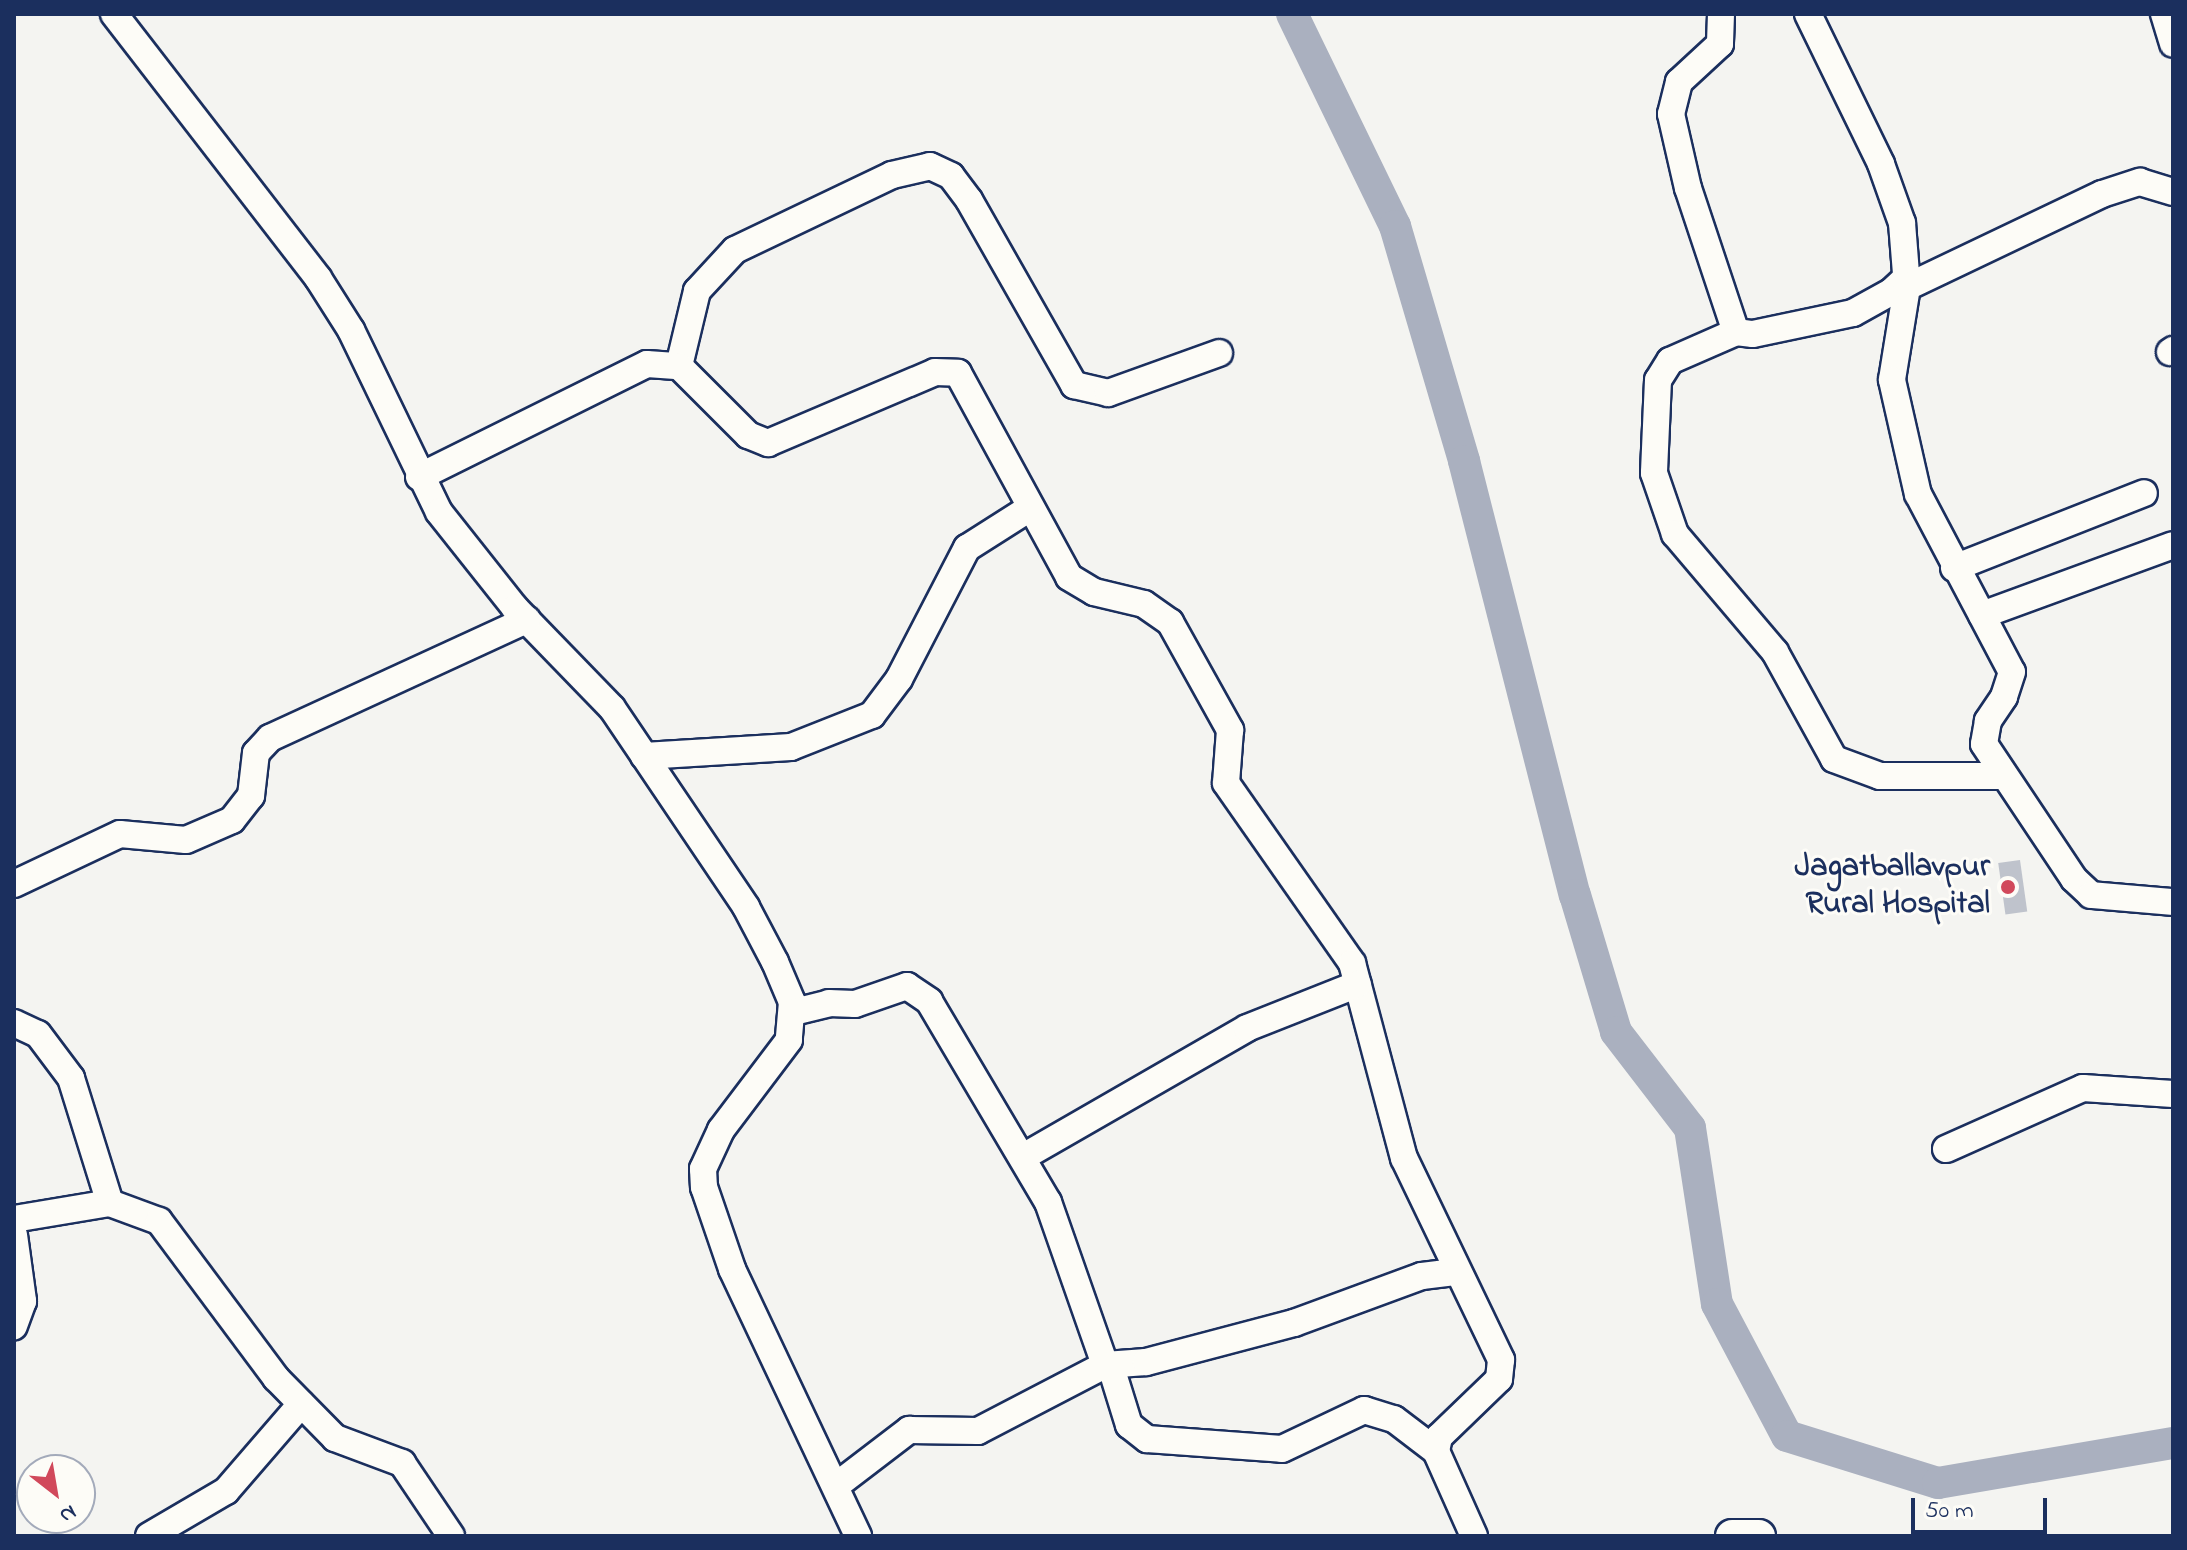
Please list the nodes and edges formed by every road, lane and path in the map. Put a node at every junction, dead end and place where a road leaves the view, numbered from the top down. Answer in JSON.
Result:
{"nodes":[{"id":1,"x":114,"y":14,"type":"edge"},
{"id":2,"x":1721,"y":14,"type":"edge"},
{"id":3,"x":1808,"y":14,"type":"edge"},
{"id":4,"x":2164,"y":14,"type":"edge"},
{"id":5,"x":2173,"y":44,"type":"edge"},
{"id":6,"x":2173,"y":192,"type":"edge"},
{"id":7,"x":1907,"y":282,"type":"junction"},
{"id":8,"x":1736,"y":332,"type":"junction"},
{"id":9,"x":1219,"y":353,"type":"dead end"},
{"id":10,"x":679,"y":366,"type":"junction"},
{"id":11,"x":419,"y":477,"type":"junction"},
{"id":12,"x":2144,"y":493,"type":"dead end"},
{"id":13,"x":1030,"y":508,"type":"junction"},
{"id":14,"x":2173,"y":545,"type":"edge"},
{"id":15,"x":1954,"y":568,"type":"junction"},
{"id":16,"x":1982,"y":615,"type":"junction"},
{"id":17,"x":527,"y":620,"type":"junction"},
{"id":18,"x":644,"y":756,"type":"junction"},
{"id":19,"x":2001,"y":776,"type":"junction"},
{"id":20,"x":14,"y":884,"type":"edge"},
{"id":21,"x":2173,"y":902,"type":"edge"},
{"id":22,"x":1358,"y":984,"type":"junction"},
{"id":23,"x":794,"y":1012,"type":"junction"},
{"id":24,"x":14,"y":1023,"type":"edge"},
{"id":25,"x":2173,"y":1094,"type":"edge"},
{"id":26,"x":1946,"y":1149,"type":"dead end"},
{"id":27,"x":1023,"y":1157,"type":"junction"},
{"id":28,"x":110,"y":1203,"type":"junction"},
{"id":29,"x":14,"y":1219,"type":"edge"},
{"id":30,"x":14,"y":1235,"type":"edge"},
{"id":31,"x":1457,"y":1272,"type":"junction"},
{"id":32,"x":14,"y":1326,"type":"edge"},
{"id":33,"x":1108,"y":1366,"type":"junction"},
{"id":34,"x":301,"y":1404,"type":"junction"},
{"id":35,"x":1436,"y":1451,"type":"junction"},
{"id":36,"x":837,"y":1485,"type":"junction"},
{"id":37,"x":149,"y":1536,"type":"edge"},
{"id":38,"x":451,"y":1536,"type":"edge"},
{"id":39,"x":858,"y":1536,"type":"edge"},
{"id":40,"x":1474,"y":1536,"type":"edge"},
{"id":41,"x":1732,"y":1536,"type":"edge"},
{"id":42,"x":1759,"y":1536,"type":"edge"}],
"edges":[{"from":1,"to":11,"type":"street"},
{"from":2,"to":8,"type":"street"},
{"from":3,"to":7,"type":"street"},
{"from":4,"to":5,"type":"street"},
{"from":6,"to":7,"type":"street"},
{"from":7,"to":8,"type":"street"},
{"from":7,"to":15,"type":"street"},
{"from":8,"to":19,"type":"street"},
{"from":9,"to":10,"type":"street"},
{"from":10,"to":11,"type":"street"},
{"from":10,"to":13,"type":"street"},
{"from":11,"to":17,"type":"street"},
{"from":12,"to":15,"type":"street"},
{"from":13,"to":18,"type":"street"},
{"from":13,"to":22,"type":"street"},
{"from":14,"to":16,"type":"street"},
{"from":15,"to":16,"type":"street"},
{"from":16,"to":19,"type":"street"},
{"from":17,"to":18,"type":"street"},
{"from":17,"to":20,"type":"street"},
{"from":18,"to":23,"type":"street"},
{"from":19,"to":21,"type":"street"},
{"from":22,"to":27,"type":"street"},
{"from":22,"to":31,"type":"street"},
{"from":23,"to":27,"type":"street"},
{"from":23,"to":36,"type":"street"},
{"from":24,"to":28,"type":"street"},
{"from":25,"to":26,"type":"street"},
{"from":27,"to":33,"type":"street"},
{"from":28,"to":29,"type":"street"},
{"from":28,"to":34,"type":"street"},
{"from":30,"to":32,"type":"street"},
{"from":31,"to":33,"type":"street"},
{"from":31,"to":35,"type":"street"},
{"from":33,"to":35,"type":"street"},
{"from":33,"to":36,"type":"street"},
{"from":34,"to":37,"type":"street"},
{"from":34,"to":38,"type":"street"},
{"from":35,"to":40,"type":"street"},
{"from":36,"to":39,"type":"street"},
{"from":41,"to":42,"type":"main road"}]}
